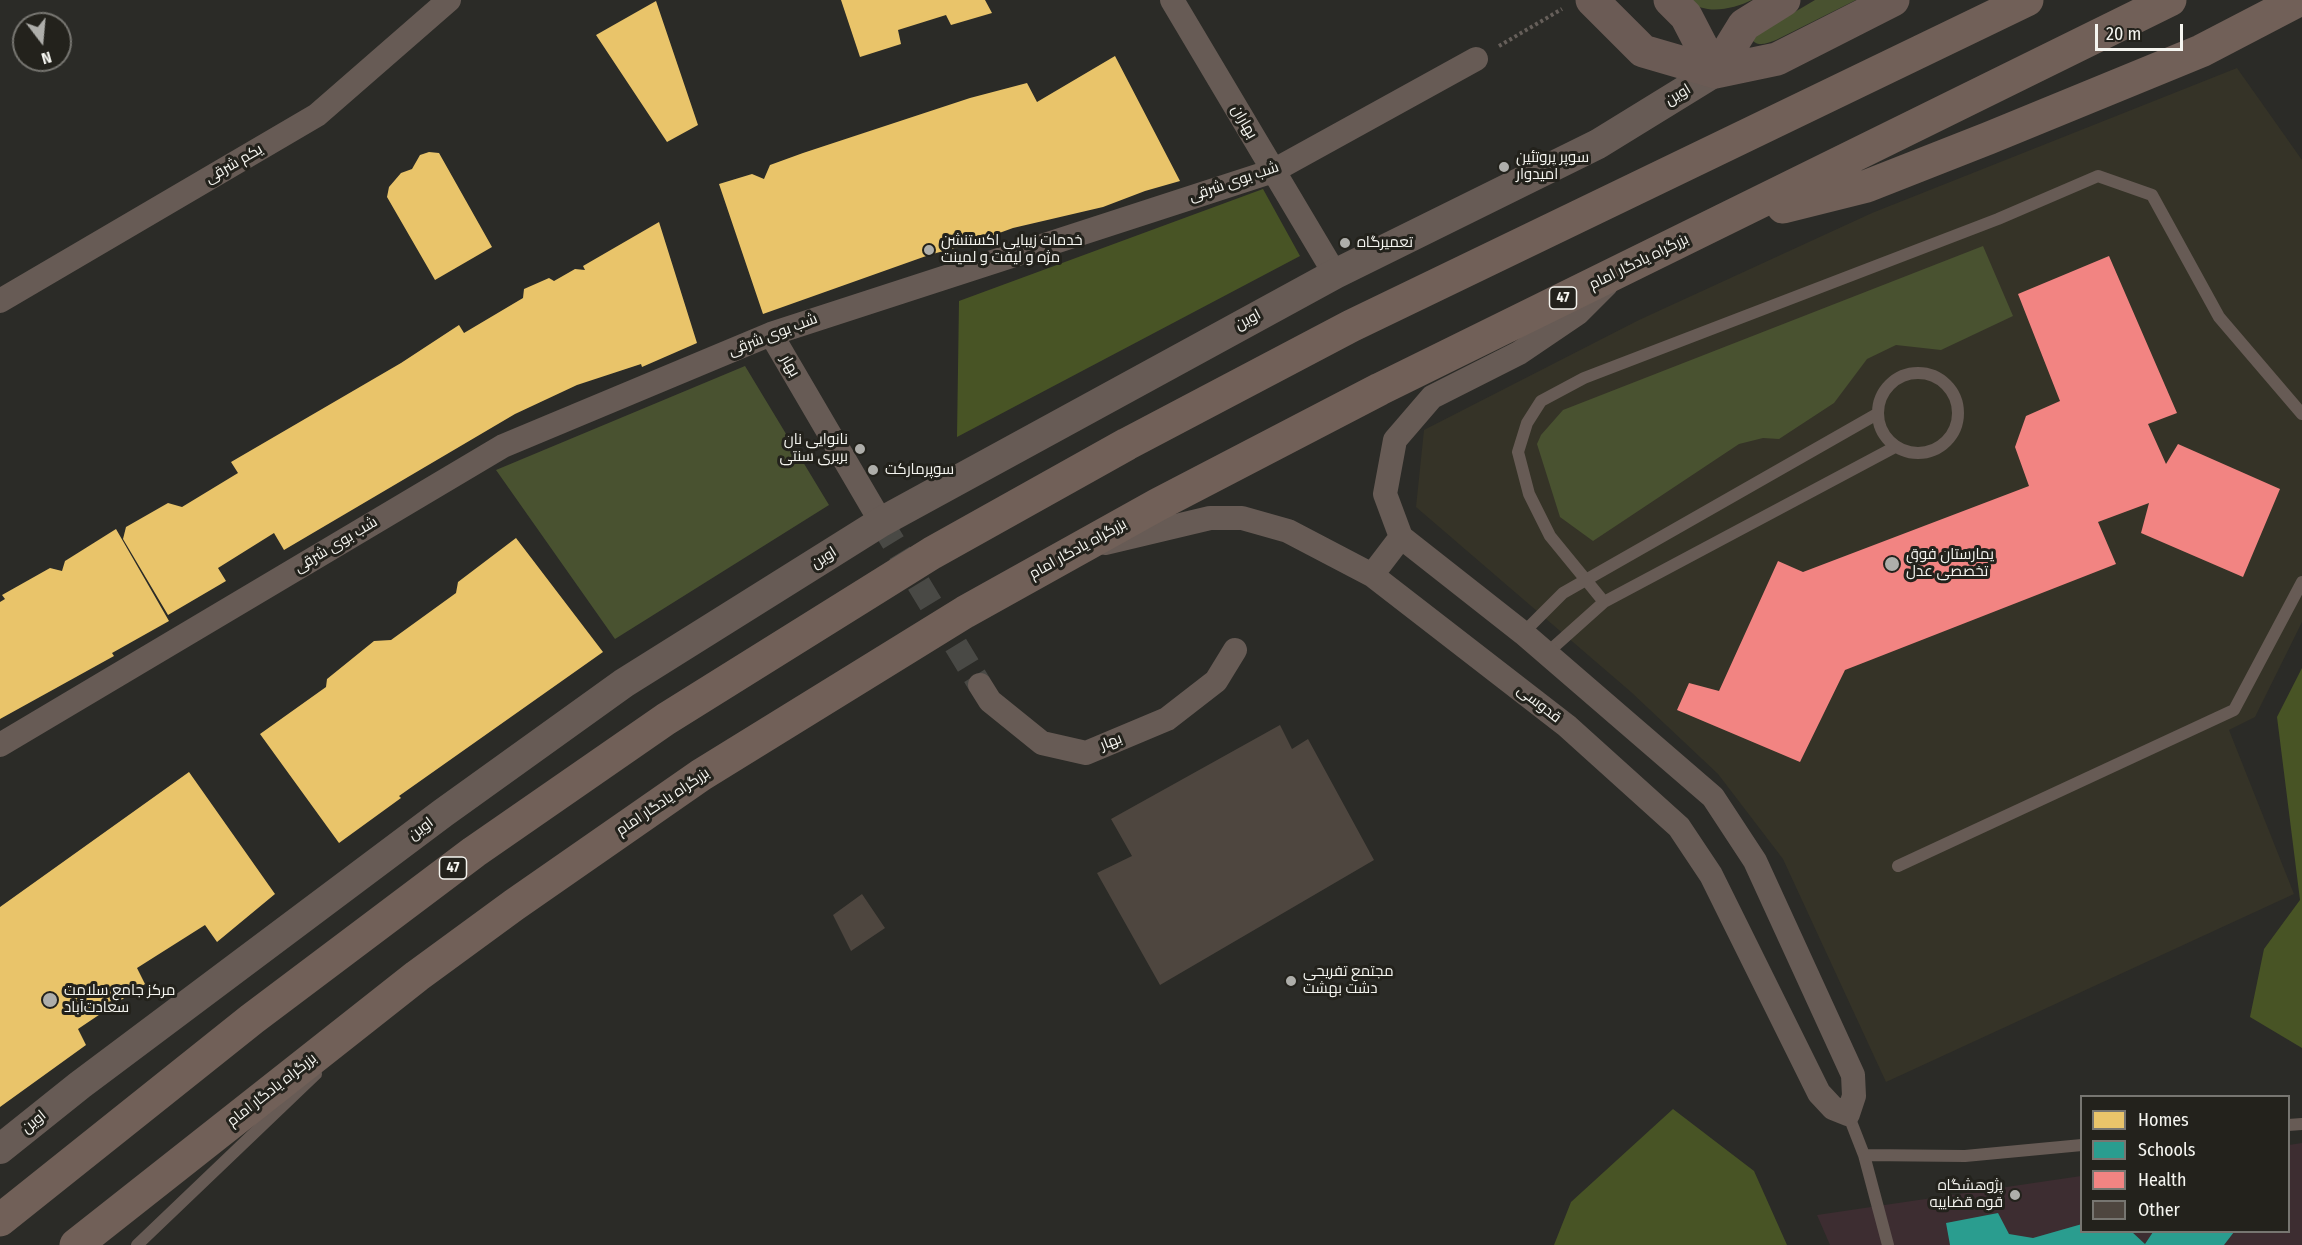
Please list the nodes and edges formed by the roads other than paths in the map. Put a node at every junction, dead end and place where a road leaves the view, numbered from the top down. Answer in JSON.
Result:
{"nodes":[{"id":1,"x":449,"y":0,"type":"edge"},
{"id":2,"x":1172,"y":0,"type":"edge"},
{"id":3,"x":1670,"y":0,"type":"edge"},
{"id":4,"x":1784,"y":0,"type":"edge"},
{"id":5,"x":1893,"y":0,"type":"edge"},
{"id":6,"x":2027,"y":0,"type":"edge"},
{"id":7,"x":2170,"y":0,"type":"edge"},
{"id":8,"x":2299,"y":0,"type":"edge"},
{"id":9,"x":1580,"y":3,"type":"edge"},
{"id":10,"x":1476,"y":59,"type":"road end"},
{"id":11,"x":1715,"y":72,"type":"junction"},
{"id":12,"x":1273,"y":171,"type":"junction"},
{"id":13,"x":1718,"y":224,"type":"junction"},
{"id":14,"x":1622,"y":269,"type":"junction"},
{"id":15,"x":1335,"y":274,"type":"junction"},
{"id":16,"x":0,"y":301,"type":"edge"},
{"id":17,"x":771,"y":334,"type":"junction"},
{"id":18,"x":1877,"y":414,"type":"junction"},
{"id":19,"x":2302,"y":414,"type":"edge"},
{"id":20,"x":1895,"y":447,"type":"junction"},
{"id":21,"x":881,"y":522,"type":"junction"},
{"id":22,"x":1401,"y":537,"type":"junction"},
{"id":23,"x":1076,"y":549,"type":"junction"},
{"id":24,"x":1372,"y":575,"type":"junction"},
{"id":25,"x":1587,"y":579,"type":"junction"},
{"id":26,"x":2302,"y":582,"type":"edge"},
{"id":27,"x":1604,"y":602,"type":"junction"},
{"id":28,"x":1523,"y":633,"type":"junction"},
{"id":29,"x":1234,"y":650,"type":"dead end"},
{"id":30,"x":1547,"y":653,"type":"junction"},
{"id":31,"x":980,"y":685,"type":"tunnel mouth"},
{"id":32,"x":0,"y":745,"type":"edge"},
{"id":33,"x":1898,"y":866,"type":"dead end"},
{"id":34,"x":417,"y":976,"type":"junction"},
{"id":35,"x":1848,"y":1114,"type":"junction"},
{"id":36,"x":2080,"y":1145,"type":"edge"},
{"id":37,"x":0,"y":1149,"type":"edge"},
{"id":38,"x":1864,"y":1155,"type":"junction"},
{"id":39,"x":0,"y":1220,"type":"edge"},
{"id":40,"x":76,"y":1245,"type":"edge"},
{"id":41,"x":136,"y":1245,"type":"edge"},
{"id":42,"x":1888,"y":1245,"type":"edge"}],
"edges":[{"from":1,"to":16,"type":"street","name":"یکم شرقی"},
{"from":2,"to":12,"type":"street","name":"بهاران"},
{"from":3,"to":11,"type":"main road"},
{"from":4,"to":11,"type":"main road","name":"اوین"},
{"from":5,"to":11,"type":"main road","name":"اوین"},
{"from":6,"to":39,"type":"highway","number":"47"},
{"from":7,"to":13,"type":"highway","name":"بزرگراه یادگار امام","number":"47"},
{"from":8,"to":13,"type":"highway"},
{"from":9,"to":11,"type":"main road"},
{"from":10,"to":12,"type":"street","name":"شب بوی شرقی"},
{"from":11,"to":15,"type":"street","name":"اوین"},
{"from":12,"to":15,"type":"street","name":"بهاران"},
{"from":12,"to":17,"type":"street","name":"شب بوی شرقی"},
{"from":13,"to":14,"type":"highway","name":"بزرگراه یادگار امام","number":"47"},
{"from":14,"to":22,"type":"street"},
{"from":14,"to":23,"type":"highway","name":"بزرگراه یادگار امام","number":"47"},
{"from":15,"to":21,"type":"street","name":"اوین"},
{"from":17,"to":21,"type":"street","name":"بهار"},
{"from":17,"to":32,"type":"street","name":"شب بوی شرقی"},
{"from":18,"to":20,"type":"lane"},
{"from":18,"to":20,"type":"lane"},
{"from":18,"to":25,"type":"lane"},
{"from":19,"to":25,"type":"lane"},
{"from":20,"to":27,"type":"lane"},
{"from":21,"to":37,"type":"street","name":"اوین"},
{"from":22,"to":24,"type":"street"},
{"from":22,"to":28,"type":"street"},
{"from":23,"to":24,"type":"street","name":"قدوسی"},
{"from":23,"to":34,"type":"highway","name":"بزرگراه یادگار امام","number":"47"},
{"from":24,"to":35,"type":"street","name":"قدوسی"},
{"from":25,"to":27,"type":"lane"},
{"from":25,"to":28,"type":"lane"},
{"from":26,"to":33,"type":"lane"},
{"from":27,"to":30,"type":"lane"},
{"from":28,"to":30,"type":"street"},
{"from":29,"to":31,"type":"street","name":"بهار"},
{"from":30,"to":35,"type":"street"},
{"from":34,"to":40,"type":"highway","name":"بزرگراه یادگار امام","number":"47"},
{"from":34,"to":41,"type":"lane"},
{"from":35,"to":38,"type":"lane"},
{"from":36,"to":38,"type":"lane"},
{"from":38,"to":42,"type":"lane"}]}
